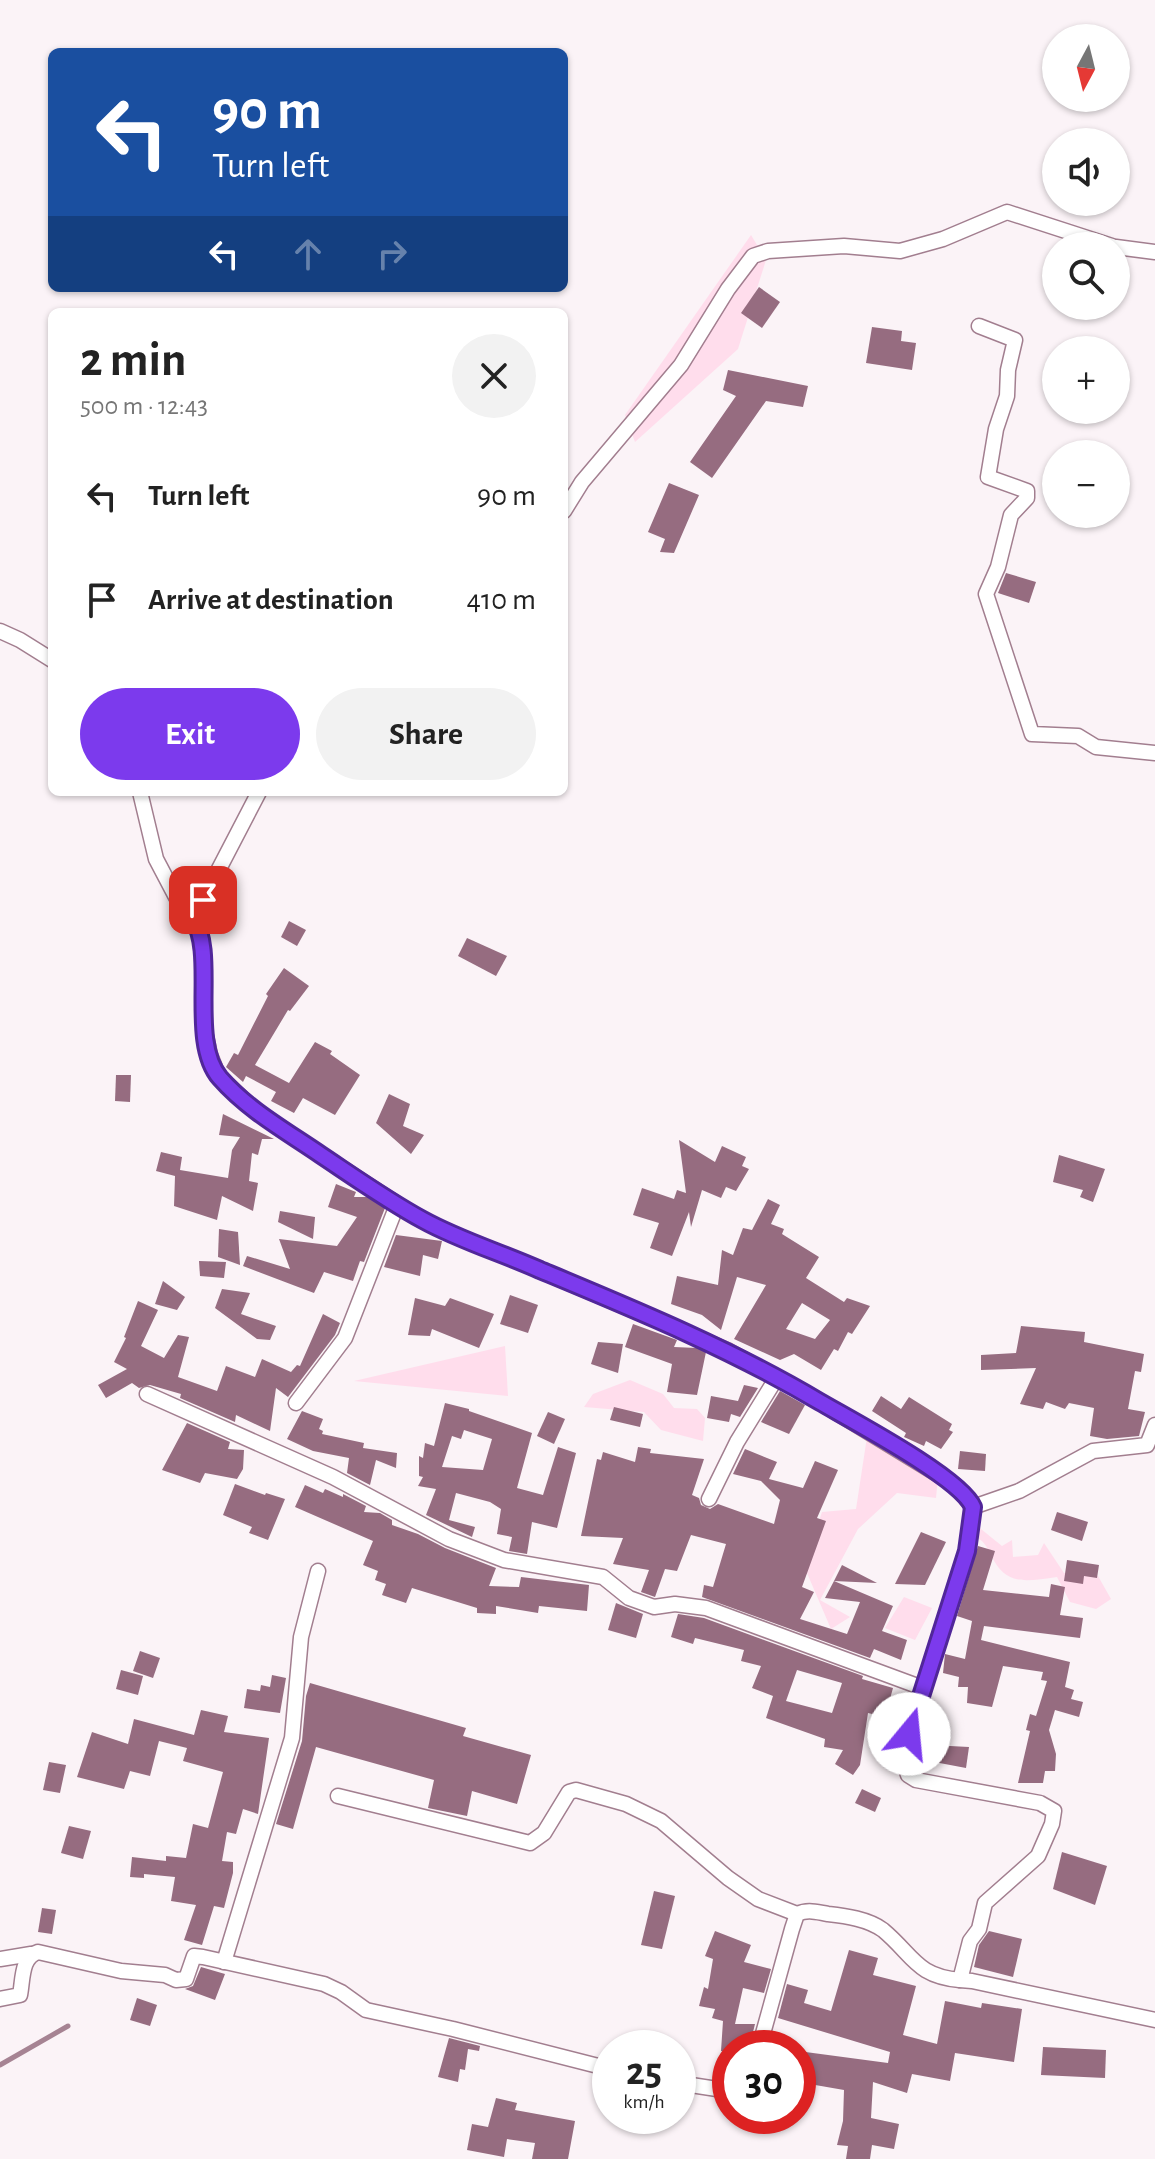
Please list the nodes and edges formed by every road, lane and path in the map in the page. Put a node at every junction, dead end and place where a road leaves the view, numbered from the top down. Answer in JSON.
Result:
{"nodes":[{"id":1,"x":1068,"y":232,"type":"edge"},
{"id":2,"x":1130,"y":249,"type":"edge"},
{"id":3,"x":1155,"y":252,"type":"edge"},
{"id":4,"x":979,"y":326,"type":"dead end"},
{"id":5,"x":568,"y":505,"type":"edge"},
{"id":6,"x":0,"y":631,"type":"edge"},
{"id":7,"x":48,"y":658,"type":"edge"},
{"id":8,"x":1155,"y":753,"type":"edge"},
{"id":9,"x":141,"y":796,"type":"edge"},
{"id":10,"x":257,"y":796,"type":"edge"},
{"id":11,"x":191,"y":916,"type":"junction"},
{"id":12,"x":397,"y":1205,"type":"junction"},
{"id":13,"x":777,"y":1377,"type":"junction"},
{"id":14,"x":147,"y":1394,"type":"dead end"},
{"id":15,"x":296,"y":1403,"type":"dead end"},
{"id":16,"x":1155,"y":1425,"type":"edge"},
{"id":17,"x":709,"y":1499,"type":"dead end"},
{"id":18,"x":973,"y":1507,"type":"junction"},
{"id":19,"x":318,"y":1571,"type":"dead end"},
{"id":20,"x":923,"y":1688,"type":"junction"},
{"id":21,"x":338,"y":1796,"type":"dead end"},
{"id":22,"x":797,"y":1914,"type":"junction"},
{"id":23,"x":31,"y":1954,"type":"junction"},
{"id":24,"x":0,"y":1959,"type":"edge"},
{"id":25,"x":224,"y":1962,"type":"junction"},
{"id":26,"x":960,"y":1980,"type":"junction"},
{"id":27,"x":0,"y":1999,"type":"edge"},
{"id":28,"x":1155,"y":2020,"type":"edge"},
{"id":29,"x":764,"y":2030,"type":"edge"},
{"id":30,"x":592,"y":2064,"type":"edge"}],
"edges":[{"from":1,"to":5,"type":"street"},
{"from":2,"to":3,"type":"street"},
{"from":4,"to":8,"type":"street"},
{"from":6,"to":7,"type":"street"},
{"from":9,"to":11,"type":"street"},
{"from":10,"to":11,"type":"street"},
{"from":11,"to":12,"type":"street"},
{"from":12,"to":13,"type":"street"},
{"from":12,"to":15,"type":"street"},
{"from":13,"to":17,"type":"street"},
{"from":13,"to":18,"type":"street"},
{"from":14,"to":20,"type":"street"},
{"from":16,"to":18,"type":"street"},
{"from":18,"to":20,"type":"street"},
{"from":19,"to":25,"type":"street"},
{"from":20,"to":26,"type":"street"},
{"from":21,"to":22,"type":"street"},
{"from":22,"to":26,"type":"street"},
{"from":22,"to":29,"type":"street"},
{"from":23,"to":24,"type":"street"},
{"from":23,"to":25,"type":"street"},
{"from":23,"to":27,"type":"street"},
{"from":25,"to":30,"type":"street"},
{"from":26,"to":28,"type":"street"}]}
